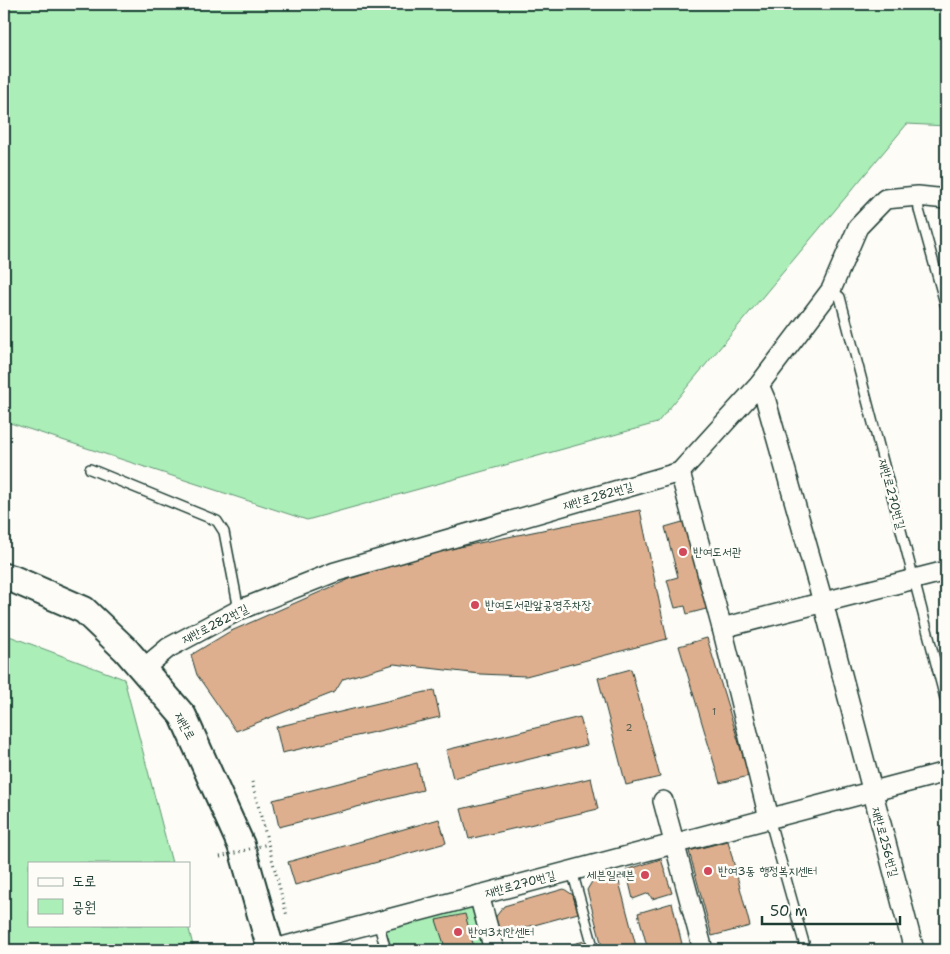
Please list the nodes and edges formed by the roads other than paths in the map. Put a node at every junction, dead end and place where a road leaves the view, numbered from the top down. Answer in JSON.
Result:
{"nodes":[{"id":1,"x":918,"y":196,"type":"junction"},
{"id":2,"x":946,"y":199,"type":"edge"},
{"id":3,"x":831,"y":290,"type":"junction"},
{"id":4,"x":946,"y":307,"type":"edge"},
{"id":5,"x":759,"y":385,"type":"junction"},
{"id":6,"x":90,"y":469,"type":"dead end"},
{"id":7,"x":680,"y":472,"type":"junction"},
{"id":8,"x":946,"y":571,"type":"edge"},
{"id":9,"x":4,"y":577,"type":"edge"},
{"id":10,"x":914,"y":579,"type":"junction"},
{"id":11,"x":823,"y":602,"type":"junction"},
{"id":12,"x":239,"y":610,"type":"junction"},
{"id":13,"x":722,"y":628,"type":"junction"},
{"id":14,"x":143,"y":669,"type":"junction"},
{"id":15,"x":946,"y":702,"type":"edge"},
{"id":16,"x":946,"y":772,"type":"edge"},
{"id":17,"x":871,"y":791,"type":"junction"},
{"id":18,"x":663,"y":801,"type":"dead end"},
{"id":19,"x":769,"y":818,"type":"junction"},
{"id":20,"x":674,"y":844,"type":"junction"},
{"id":21,"x":572,"y":871,"type":"junction"},
{"id":22,"x":479,"y":895,"type":"junction"},
{"id":23,"x":378,"y":922,"type":"junction"},
{"id":24,"x":271,"y":950,"type":"edge"},
{"id":25,"x":386,"y":950,"type":"edge"},
{"id":26,"x":494,"y":950,"type":"edge"},
{"id":27,"x":594,"y":950,"type":"edge"},
{"id":28,"x":703,"y":950,"type":"edge"},
{"id":29,"x":806,"y":950,"type":"edge"},
{"id":30,"x":914,"y":950,"type":"edge"}],
"edges":[{"from":1,"to":2,"type":"street"},
{"from":1,"to":3,"type":"street"},
{"from":1,"to":4,"type":"lane"},
{"from":3,"to":5,"type":"street"},
{"from":3,"to":10,"type":"lane","name":"재반로270번길"},
{"from":5,"to":7,"type":"street"},
{"from":5,"to":11,"type":"street"},
{"from":6,"to":12,"type":"lane"},
{"from":7,"to":12,"type":"street","name":"재반로282번길"},
{"from":7,"to":13,"type":"street"},
{"from":8,"to":10,"type":"street"},
{"from":9,"to":14,"type":"main road","name":"재반로"},
{"from":10,"to":11,"type":"street"},
{"from":10,"to":15,"type":"lane","name":"재반로270번길"},
{"from":11,"to":13,"type":"street"},
{"from":11,"to":17,"type":"street"},
{"from":12,"to":14,"type":"street","name":"재반로282번길"},
{"from":13,"to":19,"type":"street"},
{"from":14,"to":24,"type":"main road","name":"재반로"},
{"from":16,"to":17,"type":"street","name":"재반로270번길"},
{"from":17,"to":19,"type":"street","name":"재반로270번길"},
{"from":17,"to":30,"type":"street","name":"재반로256번길"},
{"from":18,"to":20,"type":"street"},
{"from":19,"to":20,"type":"street","name":"재반로270번길"},
{"from":19,"to":29,"type":"lane"},
{"from":20,"to":21,"type":"street","name":"재반로270번길"},
{"from":20,"to":28,"type":"street"},
{"from":21,"to":22,"type":"street","name":"재반로270번길"},
{"from":21,"to":27,"type":"lane"},
{"from":22,"to":23,"type":"street","name":"재반로270번길"},
{"from":22,"to":26,"type":"street"},
{"from":23,"to":24,"type":"street","name":"재반로270번길"},
{"from":23,"to":25,"type":"lane"}]}
